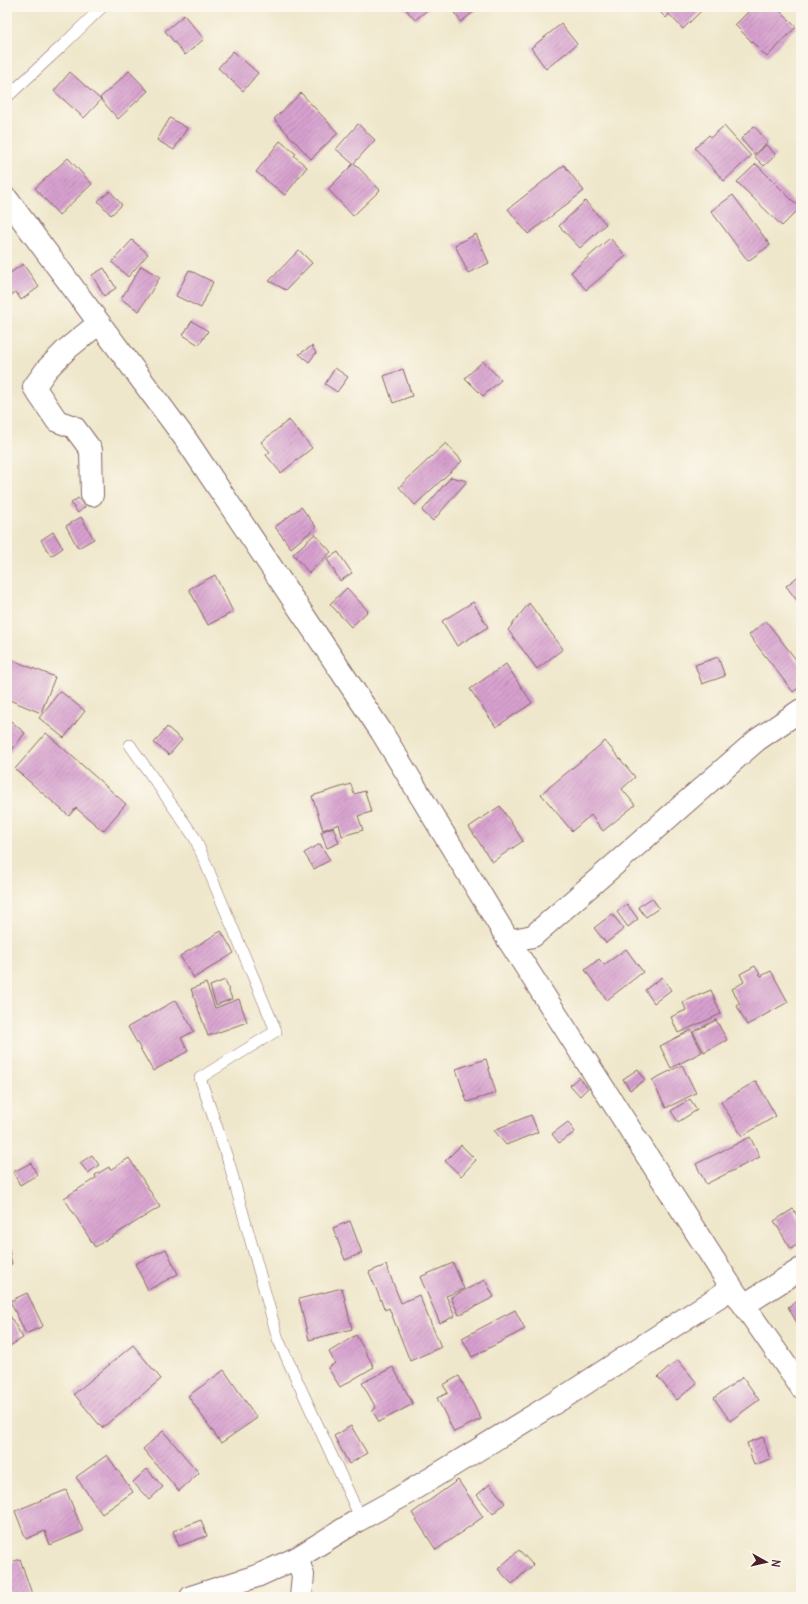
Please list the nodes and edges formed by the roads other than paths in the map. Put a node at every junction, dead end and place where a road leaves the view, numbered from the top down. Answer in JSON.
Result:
{"nodes":[{"id":1,"x":102,"y":7,"type":"edge"},
{"id":2,"x":7,"y":97,"type":"edge"},
{"id":3,"x":7,"y":198,"type":"edge"},
{"id":4,"x":99,"y":322,"type":"junction"},
{"id":5,"x":92,"y":495,"type":"dead end"},
{"id":6,"x":801,"y":710,"type":"edge"},
{"id":7,"x":130,"y":745,"type":"dead end"},
{"id":8,"x":509,"y":941,"type":"junction"},
{"id":9,"x":801,"y":1269,"type":"edge"},
{"id":10,"x":738,"y":1296,"type":"junction"},
{"id":11,"x":801,"y":1387,"type":"edge"},
{"id":12,"x":361,"y":1519,"type":"junction"},
{"id":13,"x":297,"y":1558,"type":"junction"},
{"id":14,"x":304,"y":1594,"type":"edge"},
{"id":15,"x":191,"y":1597,"type":"edge"}],
"edges":[{"from":1,"to":2,"type":"lane"},
{"from":3,"to":4,"type":"street"},
{"from":4,"to":5,"type":"street"},
{"from":4,"to":8,"type":"street"},
{"from":6,"to":8,"type":"street"},
{"from":7,"to":12,"type":"lane"},
{"from":8,"to":10,"type":"street"},
{"from":9,"to":10,"type":"street"},
{"from":10,"to":11,"type":"street"},
{"from":10,"to":12,"type":"street"},
{"from":12,"to":13,"type":"street"},
{"from":13,"to":14,"type":"street"},
{"from":13,"to":15,"type":"street"}]}
